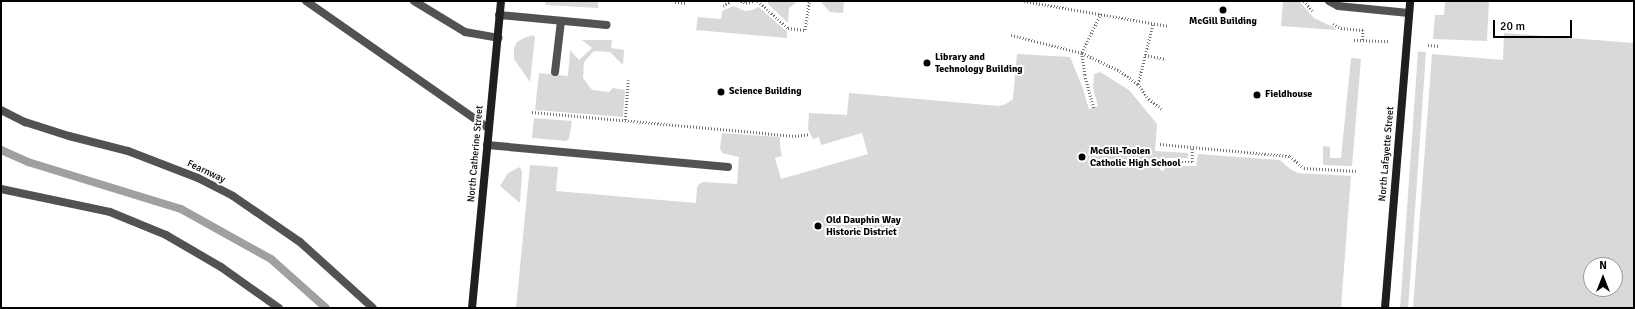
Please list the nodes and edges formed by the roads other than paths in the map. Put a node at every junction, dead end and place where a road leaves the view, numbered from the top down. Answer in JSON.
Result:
{"nodes":[{"id":1,"x":306,"y":1,"type":"edge"},
{"id":2,"x":414,"y":1,"type":"edge"},
{"id":3,"x":501,"y":1,"type":"edge"},
{"id":4,"x":1329,"y":1,"type":"edge"},
{"id":5,"x":1410,"y":1,"type":"edge"},
{"id":6,"x":1409,"y":13,"type":"junction"},
{"id":7,"x":499,"y":15,"type":"junction"},
{"id":8,"x":561,"y":21,"type":"junction"},
{"id":9,"x":607,"y":25,"type":"dead end"},
{"id":10,"x":498,"y":38,"type":"junction"},
{"id":11,"x":555,"y":72,"type":"dead end"},
{"id":12,"x":1,"y":110,"type":"edge"},
{"id":13,"x":488,"y":128,"type":"junction"},
{"id":14,"x":487,"y":145,"type":"junction"},
{"id":15,"x":728,"y":167,"type":"dead end"},
{"id":16,"x":1,"y":189,"type":"edge"},
{"id":17,"x":279,"y":308,"type":"edge"},
{"id":18,"x":373,"y":308,"type":"edge"},
{"id":19,"x":472,"y":308,"type":"edge"},
{"id":20,"x":1384,"y":308,"type":"edge"}],
"edges":[{"from":1,"to":13,"type":"street"},
{"from":2,"to":10,"type":"street"},
{"from":3,"to":7,"type":"street","name":"North Catherine Street"},
{"from":4,"to":6,"type":"street"},
{"from":5,"to":6,"type":"street","name":"North Lafayette Street"},
{"from":6,"to":20,"type":"street","name":"North Lafayette Street"},
{"from":7,"to":8,"type":"street"},
{"from":7,"to":10,"type":"street","name":"North Catherine Street"},
{"from":8,"to":9,"type":"street"},
{"from":8,"to":11,"type":"street"},
{"from":10,"to":13,"type":"street","name":"North Catherine Street"},
{"from":12,"to":18,"type":"street","name":"Fearnway"},
{"from":13,"to":14,"type":"street","name":"North Catherine Street"},
{"from":14,"to":15,"type":"street"},
{"from":14,"to":19,"type":"street","name":"North Catherine Street"},
{"from":16,"to":17,"type":"street"}]}
